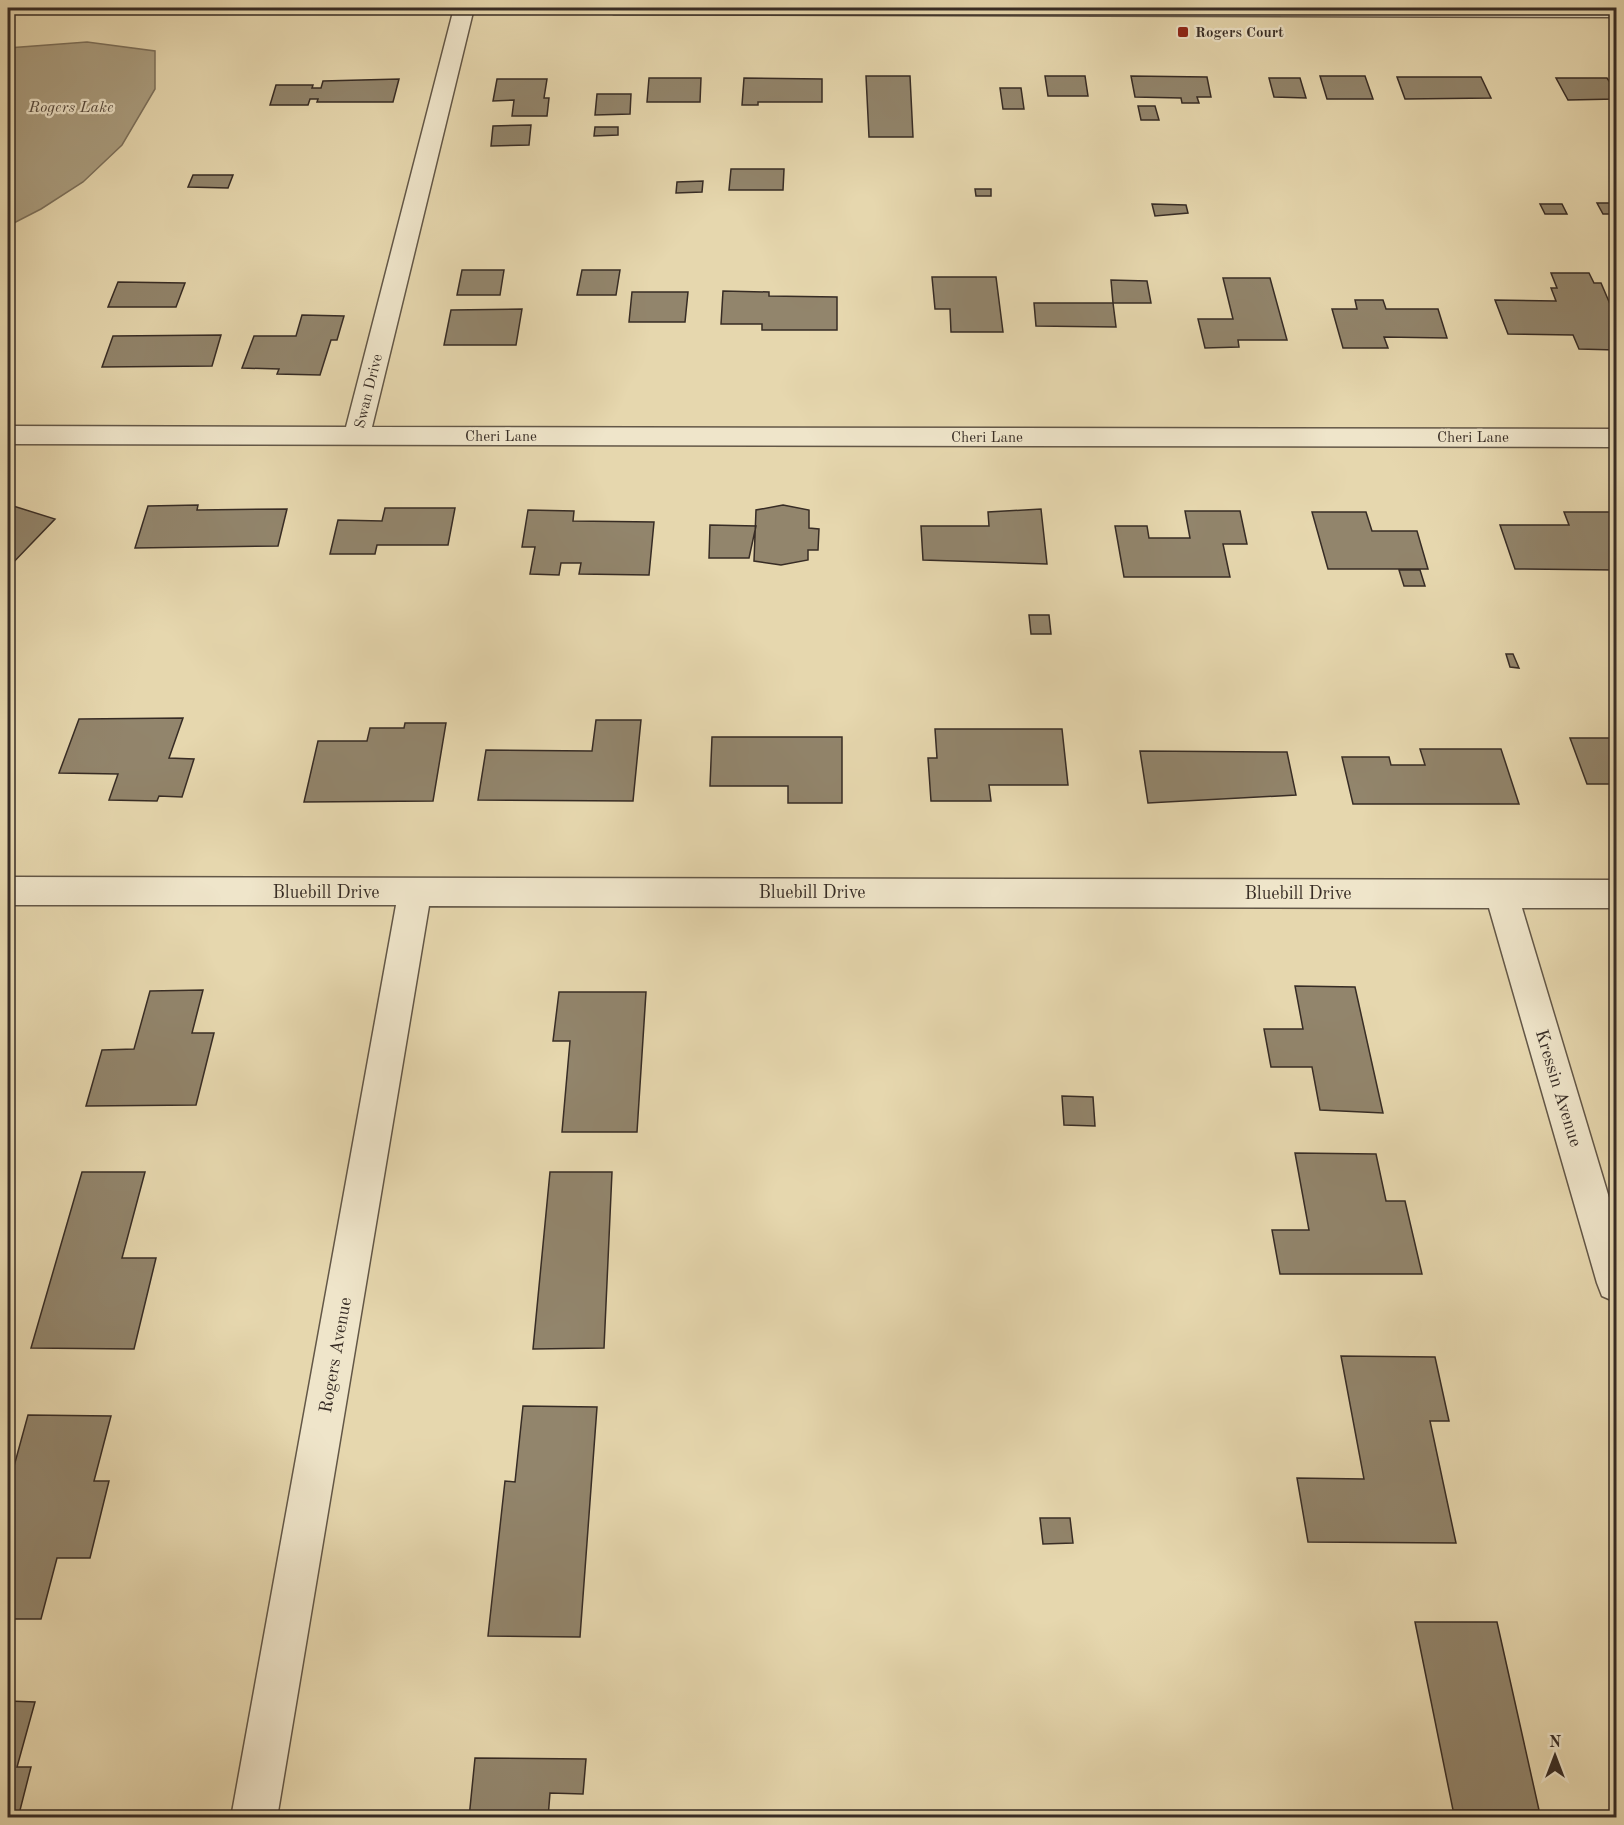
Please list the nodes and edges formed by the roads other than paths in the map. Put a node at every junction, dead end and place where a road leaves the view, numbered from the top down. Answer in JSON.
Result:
{"nodes":[{"id":1,"x":464,"y":8,"type":"edge"},
{"id":2,"x":614,"y":8,"type":"edge"},
{"id":3,"x":1186,"y":8,"type":"edge"},
{"id":4,"x":1617,"y":11,"type":"edge"},
{"id":5,"x":8,"y":435,"type":"edge"},
{"id":6,"x":357,"y":436,"type":"junction"},
{"id":7,"x":1617,"y":438,"type":"edge"},
{"id":8,"x":8,"y":891,"type":"edge"},
{"id":9,"x":415,"y":892,"type":"junction"},
{"id":10,"x":1501,"y":893,"type":"junction"},
{"id":11,"x":1617,"y":894,"type":"edge"},
{"id":12,"x":1617,"y":1283,"type":"edge"},
{"id":13,"x":254,"y":1818,"type":"edge"}],
"edges":[{"from":1,"to":6,"type":"street","name":"Swan Drive"},
{"from":2,"to":3,"type":"street"},
{"from":3,"to":4,"type":"street"},
{"from":5,"to":6,"type":"street","name":"Swan Drive"},
{"from":6,"to":7,"type":"street","name":"Cheri Lane"},
{"from":8,"to":9,"type":"street","name":"Bluebill Drive"},
{"from":9,"to":10,"type":"street","name":"Bluebill Drive"},
{"from":9,"to":13,"type":"street","name":"Rogers Avenue"},
{"from":10,"to":11,"type":"street","name":"Bluebill Drive"},
{"from":10,"to":12,"type":"street","name":"Kressin Avenue"}]}
